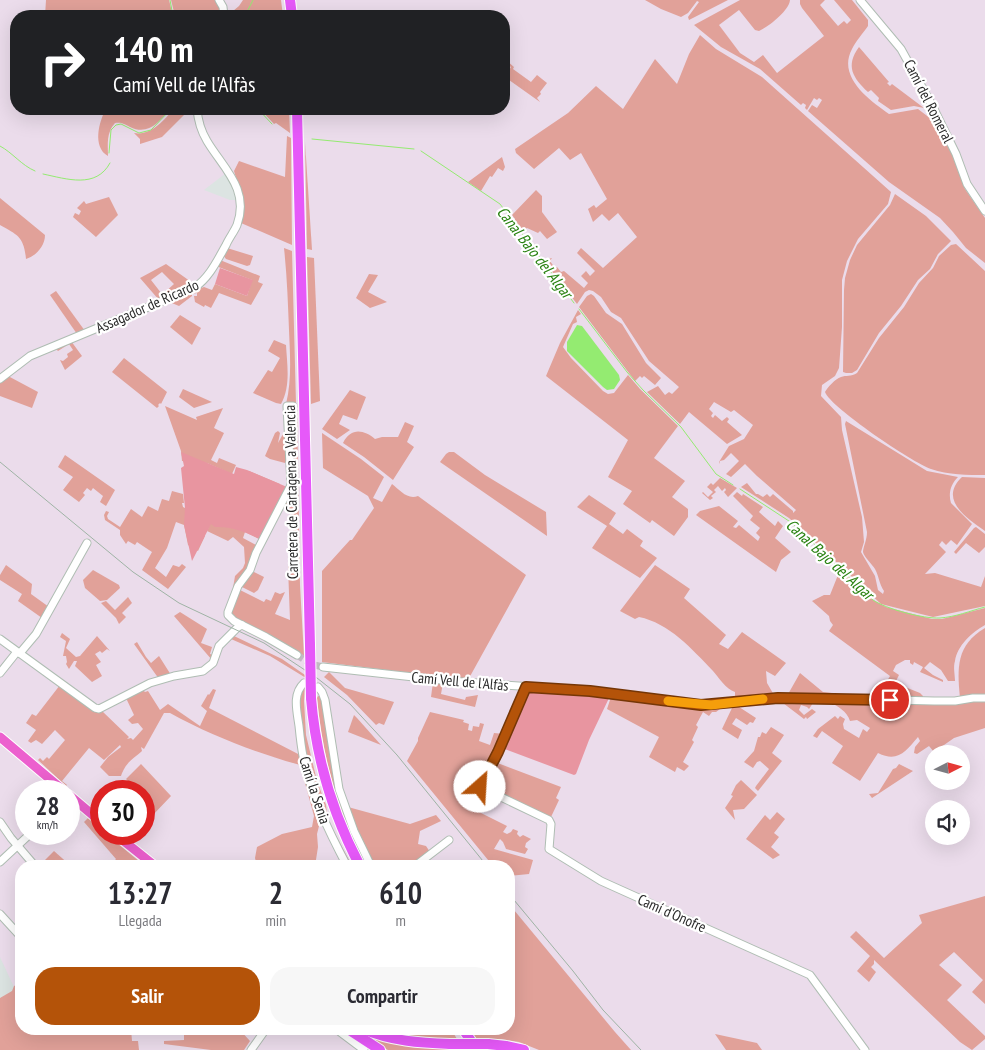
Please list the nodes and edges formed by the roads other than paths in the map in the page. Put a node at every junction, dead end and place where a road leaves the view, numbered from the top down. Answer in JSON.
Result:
{"nodes":[{"id":1,"x":860,"y":0,"type":"edge"},
{"id":2,"x":197,"y":115,"type":"edge"},
{"id":3,"x":297,"y":115,"type":"edge"},
{"id":4,"x":985,"y":211,"type":"edge"},
{"id":5,"x":0,"y":379,"type":"edge"},
{"id":6,"x":290,"y":406,"type":"dead end"},
{"id":7,"x":87,"y":544,"type":"dead end"},
{"id":8,"x":234,"y":622,"type":"junction"},
{"id":9,"x":242,"y":625,"type":"junction"},
{"id":10,"x":235,"y":630,"type":"junction"},
{"id":11,"x":0,"y":638,"type":"edge"},
{"id":12,"x":20,"y":653,"type":"junction"},
{"id":13,"x":297,"y":655,"type":"tunnel mouth"},
{"id":14,"x":323,"y":667,"type":"tunnel mouth"},
{"id":15,"x":0,"y":673,"type":"edge"},
{"id":16,"x":304,"y":683,"type":"dead end"},
{"id":17,"x":318,"y":687,"type":"dead end"},
{"id":18,"x":526,"y":687,"type":"junction"},
{"id":19,"x":985,"y":698,"type":"edge"},
{"id":20,"x":0,"y":737,"type":"edge"},
{"id":21,"x":50,"y":780,"type":"edge"},
{"id":22,"x":80,"y":805,"type":"edge"},
{"id":23,"x":90,"y":813,"type":"edge"},
{"id":24,"x":0,"y":822,"type":"edge"},
{"id":25,"x":449,"y":840,"type":"dead end"},
{"id":26,"x":129,"y":845,"type":"edge"},
{"id":27,"x":17,"y":846,"type":"junction"},
{"id":28,"x":30,"y":860,"type":"edge"},
{"id":29,"x":148,"y":860,"type":"edge"},
{"id":30,"x":344,"y":860,"type":"edge"},
{"id":31,"x":357,"y":860,"type":"edge"},
{"id":32,"x":368,"y":860,"type":"edge"},
{"id":33,"x":423,"y":860,"type":"edge"},
{"id":34,"x":0,"y":862,"type":"edge"},
{"id":35,"x":0,"y":914,"type":"edge"},
{"id":36,"x":15,"y":930,"type":"edge"},
{"id":37,"x":262,"y":1035,"type":"edge"},
{"id":38,"x":344,"y":1035,"type":"edge"},
{"id":39,"x":357,"y":1035,"type":"edge"},
{"id":40,"x":381,"y":1035,"type":"edge"},
{"id":41,"x":462,"y":1035,"type":"edge"},
{"id":42,"x":467,"y":1035,"type":"edge"},
{"id":43,"x":251,"y":1050,"type":"edge"},
{"id":44,"x":364,"y":1050,"type":"edge"},
{"id":45,"x":380,"y":1050,"type":"edge"},
{"id":46,"x":471,"y":1050,"type":"edge"},
{"id":47,"x":476,"y":1050,"type":"edge"},
{"id":48,"x":524,"y":1050,"type":"edge"},
{"id":49,"x":865,"y":1050,"type":"edge"}],
"edges":[{"from":1,"to":4,"type":"street","name":"Camí del Romeral"},
{"from":2,"to":5,"type":"street","name":"Assagador de Ricardo"},
{"from":3,"to":31,"type":"highway","name":"Carretera de Cartagena a Valencia","bridge":true},
{"from":6,"to":8,"type":"street"},
{"from":7,"to":12,"type":"street"},
{"from":8,"to":9,"type":"street"},
{"from":8,"to":10,"type":"street"},
{"from":9,"to":10,"type":"street"},
{"from":9,"to":13,"type":"street"},
{"from":10,"to":12,"type":"street"},
{"from":11,"to":12,"type":"street"},
{"from":12,"to":15,"type":"street"},
{"from":14,"to":18,"type":"street","name":"Camí Vell de l'Alfàs"},
{"from":16,"to":30,"type":"street","name":"Camí la Senia"},
{"from":17,"to":32,"type":"street","name":"Camí la Senia"},
{"from":18,"to":19,"type":"street","name":"Camí Vell de l'Alfàs"},
{"from":18,"to":49,"type":"street","name":"Camí d'Onofre"},
{"from":20,"to":21,"type":"main road"},
{"from":22,"to":23,"type":"main road"},
{"from":24,"to":27,"type":"street"},
{"from":25,"to":33,"type":"street"},
{"from":26,"to":29,"type":"main road"},
{"from":27,"to":28,"type":"street"},
{"from":27,"to":34,"type":"street"},
{"from":35,"to":36,"type":"street"},
{"from":37,"to":43,"type":"street"},
{"from":38,"to":44,"type":"street"},
{"from":39,"to":45,"type":"highway"},
{"from":40,"to":48,"type":"highway","bridge":true},
{"from":41,"to":46,"type":"highway"},
{"from":42,"to":47,"type":"highway"}]}
